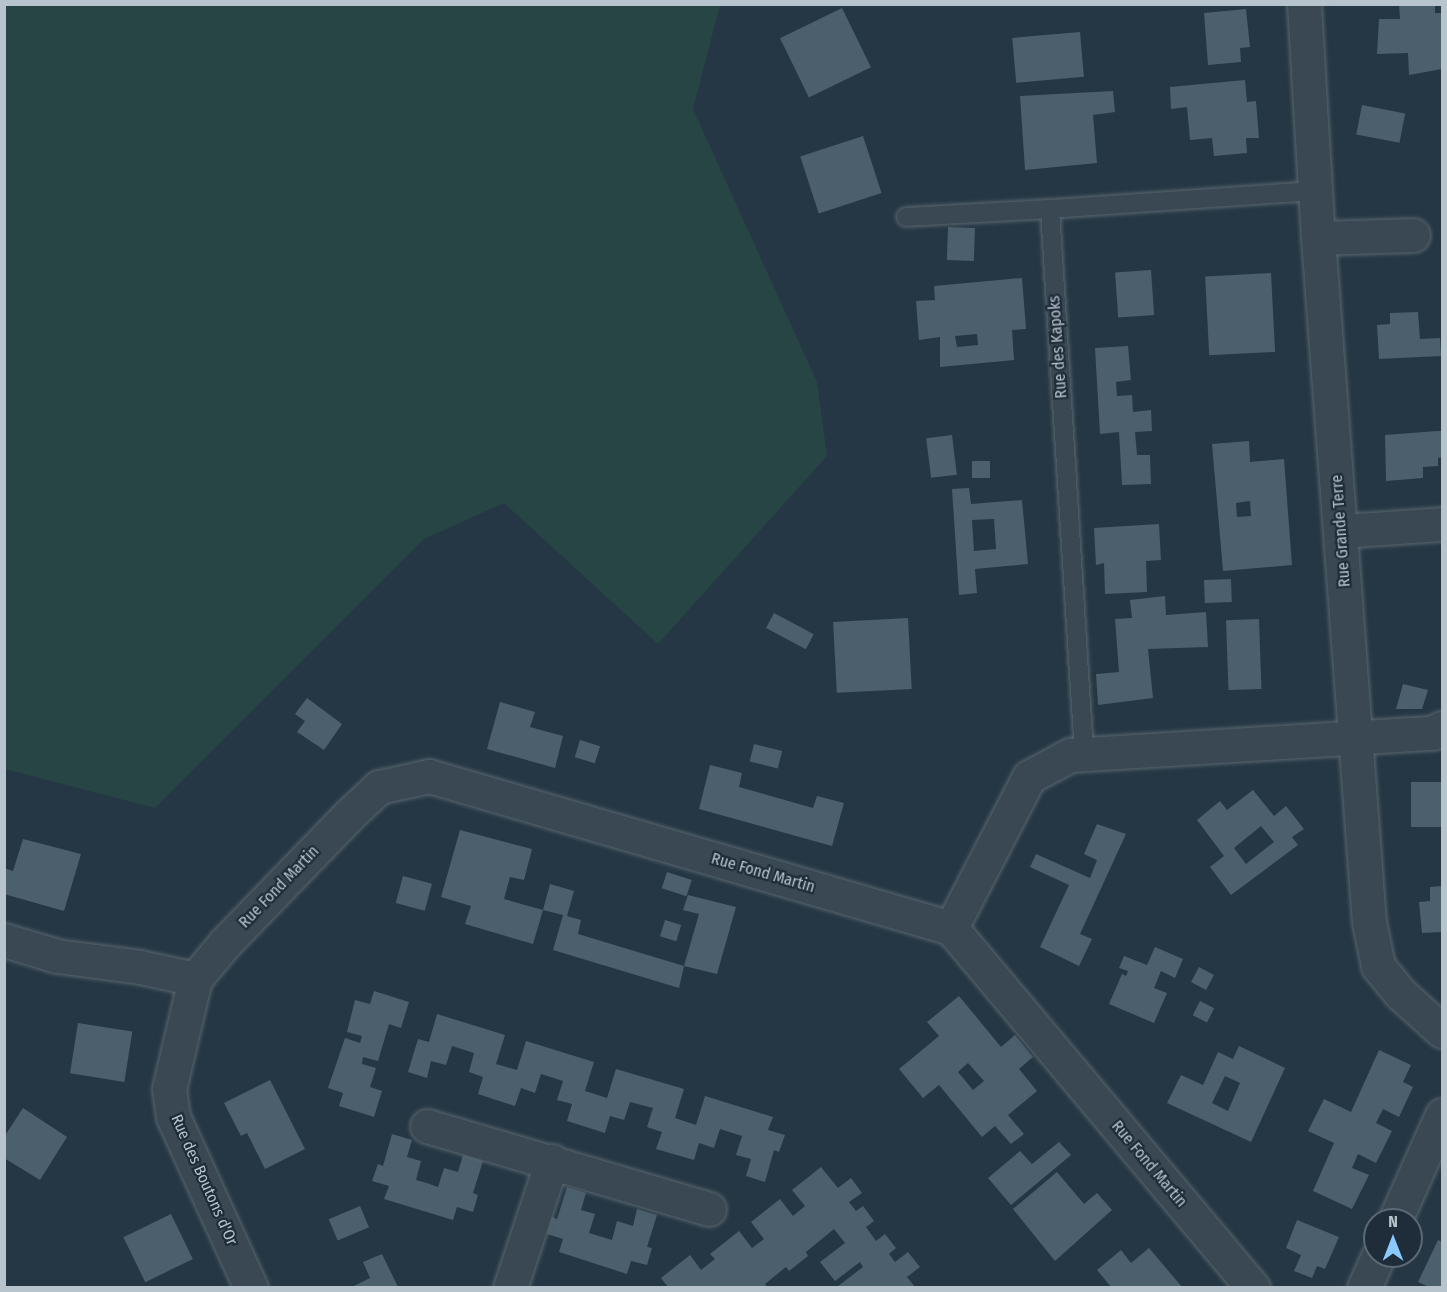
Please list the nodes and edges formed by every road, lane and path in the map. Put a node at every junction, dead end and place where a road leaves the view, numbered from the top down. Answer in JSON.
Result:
{"nodes":[{"id":1,"x":1304,"y":4,"type":"edge"},
{"id":2,"x":1316,"y":191,"type":"junction"},
{"id":3,"x":1050,"y":209,"type":"junction"},
{"id":4,"x":906,"y":217,"type":"dead end"},
{"id":5,"x":1413,"y":235,"type":"dead end"},
{"id":6,"x":1318,"y":238,"type":"junction"},
{"id":7,"x":1443,"y":524,"type":"edge"},
{"id":8,"x":1341,"y":531,"type":"junction"},
{"id":9,"x":1443,"y":728,"type":"edge"},
{"id":10,"x":1356,"y":736,"type":"junction"},
{"id":11,"x":1084,"y":753,"type":"junction"},
{"id":12,"x":951,"y":928,"type":"junction"},
{"id":13,"x":4,"y":940,"type":"edge"},
{"id":14,"x":195,"y":980,"type":"junction"},
{"id":15,"x":1443,"y":1031,"type":"edge"},
{"id":16,"x":1443,"y":1115,"type":"edge"},
{"id":17,"x":427,"y":1126,"type":"dead end"},
{"id":18,"x":552,"y":1161,"type":"junction"},
{"id":19,"x":1400,"y":1208,"type":"edge"},
{"id":20,"x":709,"y":1209,"type":"dead end"},
{"id":21,"x":1373,"y":1268,"type":"edge"},
{"id":22,"x":251,"y":1287,"type":"edge"},
{"id":23,"x":510,"y":1287,"type":"edge"},
{"id":24,"x":1252,"y":1287,"type":"edge"},
{"id":25,"x":1364,"y":1287,"type":"edge"}],
"edges":[{"from":1,"to":2,"type":"street","name":"Rue Grande Terre"},
{"from":2,"to":3,"type":"lane"},
{"from":2,"to":6,"type":"street","name":"Rue Grande Terre"},
{"from":3,"to":4,"type":"lane"},
{"from":3,"to":11,"type":"lane","name":"Rue des Kapoks"},
{"from":5,"to":6,"type":"street"},
{"from":6,"to":8,"type":"street","name":"Rue Grande Terre"},
{"from":7,"to":8,"type":"street"},
{"from":8,"to":10,"type":"street","name":"Rue Grande Terre"},
{"from":9,"to":10,"type":"street"},
{"from":10,"to":11,"type":"street"},
{"from":10,"to":15,"type":"street","name":"Rue Grande Terre"},
{"from":11,"to":12,"type":"street"},
{"from":12,"to":14,"type":"street","name":"Rue Fond Martin"},
{"from":12,"to":24,"type":"street","name":"Rue Fond Martin"},
{"from":13,"to":14,"type":"street"},
{"from":14,"to":22,"type":"street","name":"Rue des Boutons d'Or"},
{"from":16,"to":19,"type":"street"},
{"from":17,"to":18,"type":"street"},
{"from":18,"to":20,"type":"street"},
{"from":18,"to":23,"type":"street"},
{"from":21,"to":25,"type":"street"}]}
